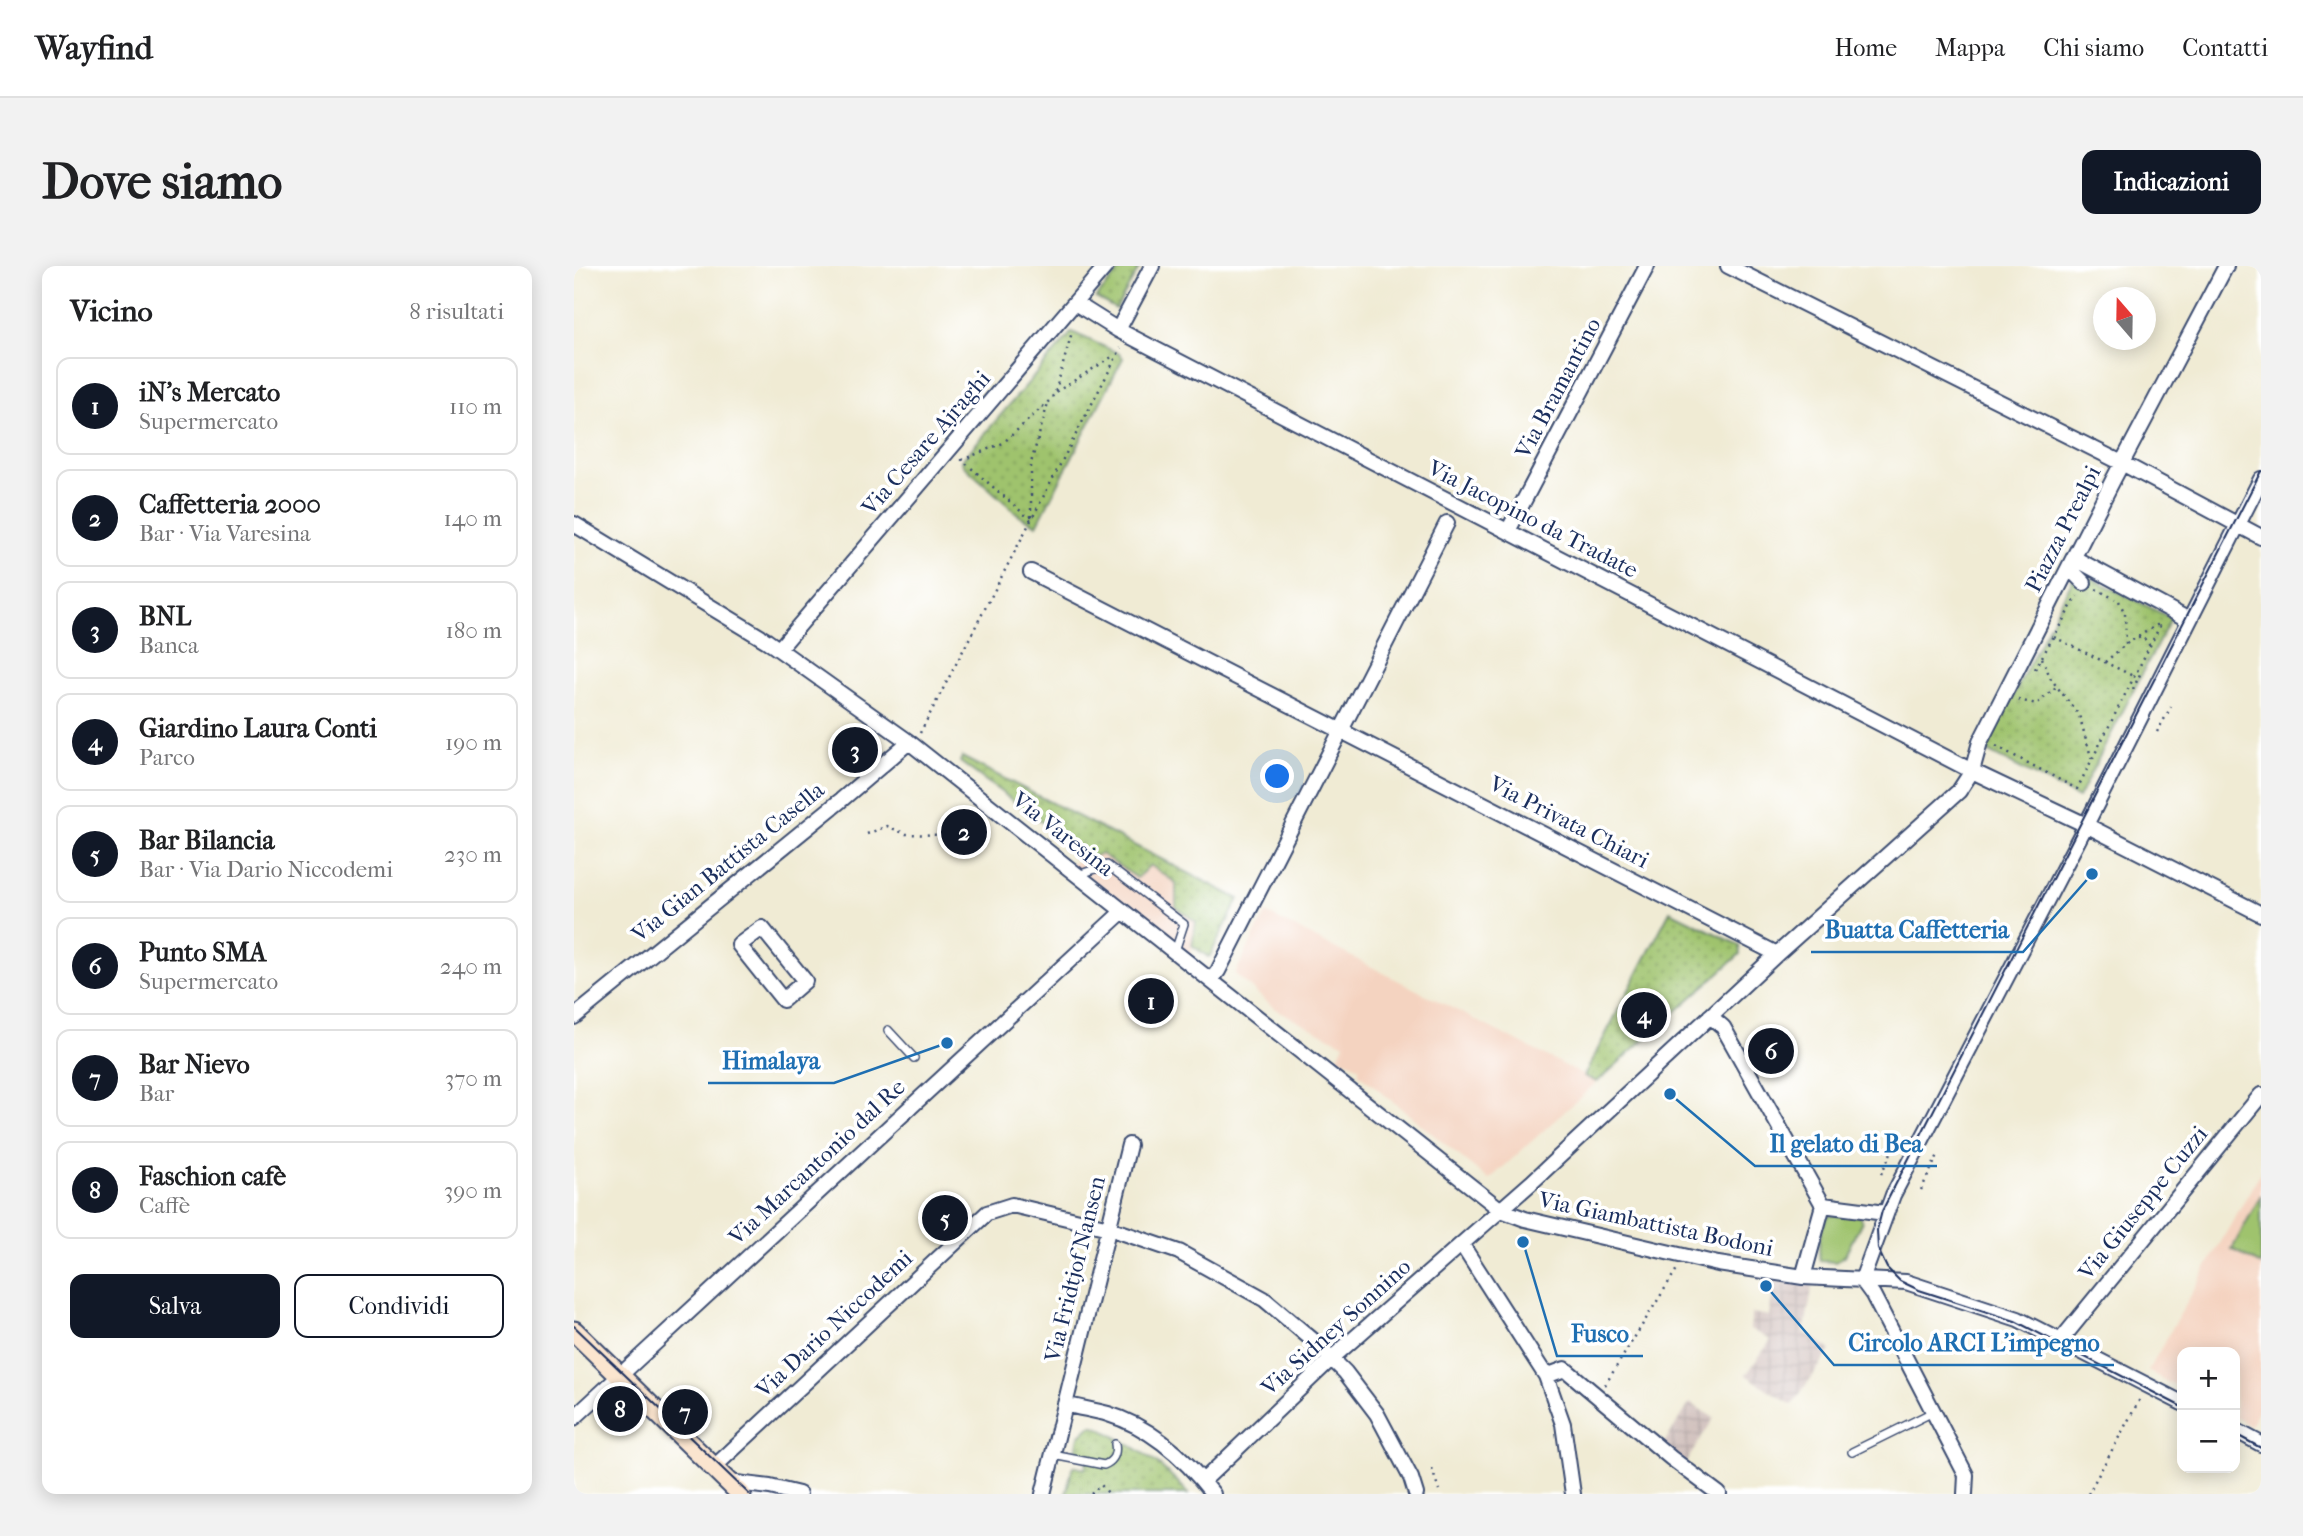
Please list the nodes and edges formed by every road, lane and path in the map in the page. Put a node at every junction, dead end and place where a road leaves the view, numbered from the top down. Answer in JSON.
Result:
{"nodes":[{"id":1,"x":1106,"y":266,"type":"edge"},
{"id":2,"x":1152,"y":266,"type":"edge"},
{"id":3,"x":1647,"y":266,"type":"edge"},
{"id":4,"x":1728,"y":266,"type":"edge"},
{"id":5,"x":2226,"y":266,"type":"edge"},
{"id":6,"x":1075,"y":303,"type":"junction"},
{"id":7,"x":1118,"y":330,"type":"junction"},
{"id":8,"x":1072,"y":332,"type":"dead end"},
{"id":9,"x":1121,"y":348,"type":"dead end"},
{"id":10,"x":1118,"y":354,"type":"junction"},
{"id":11,"x":1055,"y":393,"type":"junction"},
{"id":12,"x":1049,"y":401,"type":"junction"},
{"id":13,"x":2122,"y":463,"type":"junction"},
{"id":14,"x":2261,"y":479,"type":"edge"},
{"id":15,"x":1031,"y":520,"type":"junction"},
{"id":16,"x":1447,"y":523,"type":"dead end"},
{"id":17,"x":574,"y":524,"type":"edge"},
{"id":18,"x":2238,"y":524,"type":"junction"},
{"id":19,"x":1508,"y":531,"type":"junction"},
{"id":20,"x":2261,"y":537,"type":"edge"},
{"id":21,"x":2071,"y":563,"type":"junction"},
{"id":22,"x":1031,"y":572,"type":"dead end"},
{"id":23,"x":2084,"y":583,"type":"junction"},
{"id":24,"x":2119,"y":601,"type":"junction"},
{"id":25,"x":2130,"y":606,"type":"dead end"},
{"id":26,"x":2152,"y":617,"type":"dead end"},
{"id":27,"x":2167,"y":620,"type":"dead end"},
{"id":28,"x":2189,"y":620,"type":"junction"},
{"id":29,"x":2162,"y":622,"type":"junction"},
{"id":30,"x":2054,"y":637,"type":"junction"},
{"id":31,"x":2135,"y":639,"type":"junction"},
{"id":32,"x":2126,"y":644,"type":"junction"},
{"id":33,"x":2150,"y":646,"type":"junction"},
{"id":34,"x":779,"y":649,"type":"junction"},
{"id":35,"x":2105,"y":662,"type":"junction"},
{"id":36,"x":2142,"y":670,"type":"dead end"},
{"id":37,"x":2135,"y":677,"type":"junction"},
{"id":38,"x":2057,"y":686,"type":"junction"},
{"id":39,"x":2133,"y":689,"type":"dead end"},
{"id":40,"x":2017,"y":700,"type":"dead end"},
{"id":41,"x":2171,"y":707,"type":"dead end"},
{"id":42,"x":1340,"y":732,"type":"junction"},
{"id":43,"x":2157,"y":732,"type":"dead end"},
{"id":44,"x":915,"y":737,"type":"junction"},
{"id":45,"x":1996,"y":747,"type":"dead end"},
{"id":46,"x":2092,"y":760,"type":"junction"},
{"id":47,"x":1972,"y":771,"type":"junction"},
{"id":48,"x":2088,"y":826,"type":"junction"},
{"id":49,"x":867,"y":834,"type":"dead end"},
{"id":50,"x":941,"y":835,"type":"dead end"},
{"id":51,"x":1079,"y":875,"type":"junction"},
{"id":52,"x":1123,"y":911,"type":"junction"},
{"id":53,"x":2261,"y":914,"type":"edge"},
{"id":54,"x":1175,"y":952,"type":"junction"},
{"id":55,"x":1777,"y":954,"type":"junction"},
{"id":56,"x":1214,"y":975,"type":"junction"},
{"id":57,"x":783,"y":1000,"type":"joint"},
{"id":58,"x":1710,"y":1016,"type":"junction"},
{"id":59,"x":574,"y":1017,"type":"edge"},
{"id":60,"x":888,"y":1030,"type":"dead end"},
{"id":61,"x":914,"y":1058,"type":"dead end"},
{"id":62,"x":2261,"y":1095,"type":"edge"},
{"id":63,"x":1899,"y":1136,"type":"dead end"},
{"id":64,"x":1129,"y":1145,"type":"dead end"},
{"id":65,"x":1939,"y":1153,"type":"dead end"},
{"id":66,"x":1881,"y":1174,"type":"dead end"},
{"id":67,"x":1921,"y":1190,"type":"dead end"},
{"id":68,"x":1823,"y":1205,"type":"junction"},
{"id":69,"x":1501,"y":1210,"type":"junction"},
{"id":70,"x":1885,"y":1213,"type":"junction"},
{"id":71,"x":1108,"y":1227,"type":"junction"},
{"id":72,"x":1462,"y":1245,"type":"junction"},
{"id":73,"x":1680,"y":1264,"type":"dead end"},
{"id":74,"x":1803,"y":1277,"type":"junction"},
{"id":75,"x":1862,"y":1280,"type":"junction"},
{"id":76,"x":574,"y":1331,"type":"edge"},
{"id":77,"x":2061,"y":1340,"type":"junction"},
{"id":78,"x":1332,"y":1358,"type":"junction"},
{"id":79,"x":620,"y":1375,"type":"junction"},
{"id":80,"x":1546,"y":1376,"type":"junction"},
{"id":81,"x":2148,"y":1385,"type":"junction"},
{"id":82,"x":1598,"y":1397,"type":"junction"},
{"id":83,"x":2177,"y":1400,"type":"edge"},
{"id":84,"x":1065,"y":1404,"type":"junction"},
{"id":85,"x":1933,"y":1412,"type":"junction"},
{"id":86,"x":574,"y":1419,"type":"edge"},
{"id":87,"x":2240,"y":1433,"type":"edge"},
{"id":88,"x":1115,"y":1444,"type":"dead end"},
{"id":89,"x":2261,"y":1444,"type":"edge"},
{"id":90,"x":1852,"y":1452,"type":"dead end"},
{"id":91,"x":1053,"y":1454,"type":"junction"},
{"id":92,"x":713,"y":1468,"type":"junction"},
{"id":93,"x":1432,"y":1468,"type":"dead end"},
{"id":94,"x":1203,"y":1480,"type":"junction"},
{"id":95,"x":734,"y":1488,"type":"edge"},
{"id":96,"x":1439,"y":1490,"type":"dead end"},
{"id":97,"x":799,"y":1494,"type":"edge"},
{"id":98,"x":1043,"y":1494,"type":"edge"},
{"id":99,"x":1090,"y":1494,"type":"edge"},
{"id":100,"x":1109,"y":1494,"type":"edge"},
{"id":101,"x":1213,"y":1494,"type":"edge"},
{"id":102,"x":1416,"y":1494,"type":"edge"},
{"id":103,"x":1573,"y":1494,"type":"edge"},
{"id":104,"x":1719,"y":1494,"type":"edge"},
{"id":105,"x":1965,"y":1494,"type":"edge"},
{"id":106,"x":2088,"y":1494,"type":"edge"}],
"edges":[{"from":1,"to":6,"type":"street","name":"Via Cesare Ajraghi"},
{"from":2,"to":7,"type":"street"},
{"from":3,"to":19,"type":"street","name":"Via Bramantino"},
{"from":4,"to":13,"type":"street"},
{"from":5,"to":13,"type":"street"},
{"from":6,"to":7,"type":"street","name":"Via Jacopino da Tradate"},
{"from":6,"to":34,"type":"street","name":"Via Cesare Ajraghi"},
{"from":7,"to":19,"type":"street","name":"Via Jacopino da Tradate"},
{"from":8,"to":11,"type":"path"},
{"from":9,"to":10,"type":"path"},
{"from":10,"to":11,"type":"path"},
{"from":10,"to":15,"type":"path"},
{"from":11,"to":12,"type":"path"},
{"from":12,"to":15,"type":"path"},
{"from":12,"to":15,"type":"path"},
{"from":13,"to":18,"type":"street","name":"Piazza Prealpi"},
{"from":13,"to":21,"type":"street","name":"Piazza Prealpi"},
{"from":14,"to":18,"type":"street"},
{"from":15,"to":44,"type":"path"},
{"from":16,"to":42,"type":"street"},
{"from":17,"to":34,"type":"street","name":"Via Varesina"},
{"from":18,"to":20,"type":"street","name":"Piazza Prealpi"},
{"from":18,"to":28,"type":"street"},
{"from":19,"to":47,"type":"street","name":"Via Jacopino da Tradate"},
{"from":21,"to":23,"type":"street"},
{"from":21,"to":28,"type":"street"},
{"from":21,"to":47,"type":"street","name":"Piazza Prealpi"},
{"from":22,"to":42,"type":"street","name":"Via Privata Chiari"},
{"from":23,"to":24,"type":"path"},
{"from":23,"to":30,"type":"path"},
{"from":24,"to":25,"type":"path"},
{"from":24,"to":32,"type":"path"},
{"from":26,"to":29,"type":"path"},
{"from":27,"to":29,"type":"path"},
{"from":28,"to":48,"type":"street"},
{"from":29,"to":31,"type":"path"},
{"from":29,"to":33,"type":"path"},
{"from":30,"to":35,"type":"path"},
{"from":30,"to":38,"type":"path"},
{"from":31,"to":32,"type":"path"},
{"from":31,"to":33,"type":"path"},
{"from":32,"to":35,"type":"path"},
{"from":33,"to":37,"type":"path"},
{"from":34,"to":44,"type":"street","name":"Via Varesina"},
{"from":35,"to":37,"type":"path"},
{"from":36,"to":39,"type":"path"},
{"from":37,"to":46,"type":"path"},
{"from":38,"to":40,"type":"path"},
{"from":38,"to":46,"type":"path"},
{"from":41,"to":43,"type":"path"},
{"from":42,"to":55,"type":"street","name":"Via Privata Chiari"},
{"from":42,"to":56,"type":"street"},
{"from":44,"to":51,"type":"street","name":"Via Varesina"},
{"from":44,"to":59,"type":"street","name":"Via Gian Battista Casella"},
{"from":45,"to":46,"type":"path"},
{"from":47,"to":48,"type":"street"},
{"from":47,"to":55,"type":"street","name":"Via Sidney Sonnino"},
{"from":48,"to":53,"type":"street"},
{"from":48,"to":70,"type":"street"},
{"from":49,"to":50,"type":"path"},
{"from":51,"to":52,"type":"street","name":"Via Varesina"},
{"from":51,"to":54,"type":"lane"},
{"from":52,"to":54,"type":"street","name":"Via Varesina"},
{"from":52,"to":79,"type":"street","name":"Via Marcantonio dal Re"},
{"from":54,"to":56,"type":"street","name":"Via Varesina"},
{"from":55,"to":58,"type":"street","name":"Via Sidney Sonnino"},
{"from":56,"to":69,"type":"street","name":"Via Varesina"},
{"from":57,"to":57,"type":"street"},
{"from":58,"to":68,"type":"street"},
{"from":58,"to":69,"type":"street","name":"Via Sidney Sonnino"},
{"from":60,"to":61,"type":"lane"},
{"from":62,"to":77,"type":"street","name":"Via Giuseppe Cuzzi"},
{"from":63,"to":66,"type":"path"},
{"from":64,"to":71,"type":"street","name":"Via Fridtjof Nansen"},
{"from":65,"to":67,"type":"path"},
{"from":68,"to":70,"type":"street"},
{"from":68,"to":74,"type":"street"},
{"from":69,"to":72,"type":"street","name":"Via Sidney Sonnino"},
{"from":69,"to":74,"type":"street","name":"Via Giambattista Bodoni"},
{"from":70,"to":75,"type":"street"},
{"from":71,"to":78,"type":"street","name":"Via Dario Niccodemi"},
{"from":71,"to":84,"type":"street","name":"Via Fridtjof Nansen"},
{"from":71,"to":92,"type":"street","name":"Via Dario Niccodemi"},
{"from":72,"to":78,"type":"street","name":"Via Sidney Sonnino"},
{"from":72,"to":80,"type":"street"},
{"from":73,"to":82,"type":"path"},
{"from":74,"to":75,"type":"street","name":"Via Giambattista Bodoni"},
{"from":75,"to":77,"type":"street","name":"Via Giambattista Bodoni"},
{"from":75,"to":85,"type":"street"},
{"from":76,"to":79,"type":"street"},
{"from":77,"to":81,"type":"street","name":"Via Giambattista Bodoni"},
{"from":78,"to":94,"type":"street","name":"Via Sidney Sonnino"},
{"from":78,"to":102,"type":"street","name":"Via Dario Niccodemi"},
{"from":79,"to":86,"type":"street","name":"Via Marcantonio dal Re"},
{"from":79,"to":92,"type":"street"},
{"from":80,"to":82,"type":"street"},
{"from":80,"to":103,"type":"street"},
{"from":81,"to":83,"type":"street","name":"Via Giambattista Bodoni"},
{"from":81,"to":106,"type":"path"},
{"from":82,"to":104,"type":"street"},
{"from":84,"to":91,"type":"street","name":"Via Fridtjof Nansen"},
{"from":84,"to":94,"type":"street"},
{"from":85,"to":90,"type":"lane"},
{"from":85,"to":105,"type":"street"},
{"from":87,"to":89,"type":"street"},
{"from":88,"to":91,"type":"lane"},
{"from":91,"to":98,"type":"street","name":"Via Fridtjof Nansen"},
{"from":92,"to":95,"type":"street"},
{"from":93,"to":96,"type":"path"},
{"from":94,"to":101,"type":"street"},
{"from":95,"to":97,"type":"street"},
{"from":99,"to":100,"type":"path"}]}
